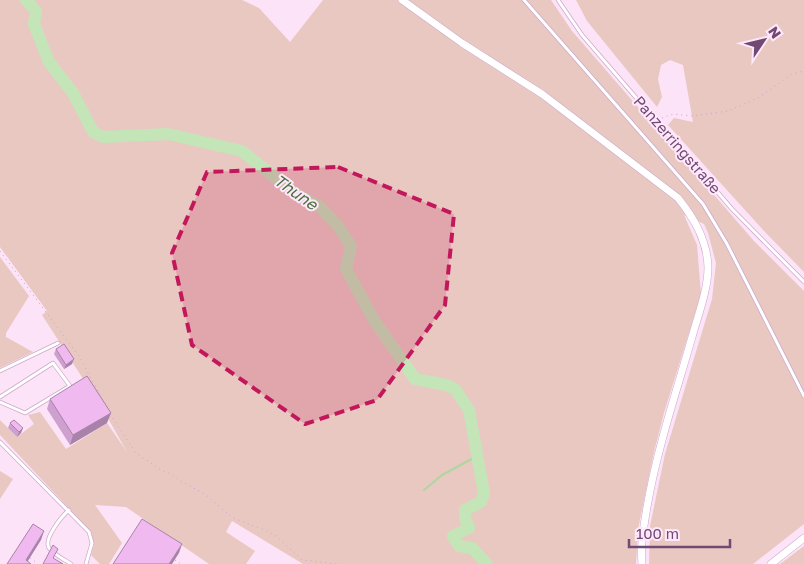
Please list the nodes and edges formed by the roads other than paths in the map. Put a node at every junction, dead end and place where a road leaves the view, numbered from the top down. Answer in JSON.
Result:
{"nodes":[{"id":1,"x":402,"y":0,"type":"edge"},
{"id":2,"x":524,"y":0,"type":"edge"},
{"id":3,"x":558,"y":0,"type":"edge"},
{"id":4,"x":804,"y":282,"type":"edge"},
{"id":5,"x":58,"y":343,"type":"dead end"},
{"id":6,"x":0,"y":371,"type":"edge"},
{"id":7,"x":804,"y":396,"type":"edge"},
{"id":8,"x":0,"y":397,"type":"edge"},
{"id":9,"x":0,"y":402,"type":"edge"},
{"id":10,"x":0,"y":442,"type":"edge"},
{"id":11,"x":69,"y":510,"type":"junction"},
{"id":12,"x":804,"y":538,"type":"edge"},
{"id":13,"x":72,"y":564,"type":"edge"},
{"id":14,"x":86,"y":564,"type":"edge"},
{"id":15,"x":642,"y":564,"type":"edge"},
{"id":16,"x":771,"y":564,"type":"edge"}],
"edges":[{"from":1,"to":15,"type":"street"},
{"from":2,"to":7,"type":"lane"},
{"from":3,"to":4,"type":"lane","name":"Panzerringstraße"},
{"from":5,"to":6,"type":"lane"},
{"from":8,"to":9,"type":"lane"},
{"from":10,"to":11,"type":"lane"},
{"from":11,"to":13,"type":"lane"},
{"from":11,"to":14,"type":"lane"},
{"from":12,"to":16,"type":"street"}]}
